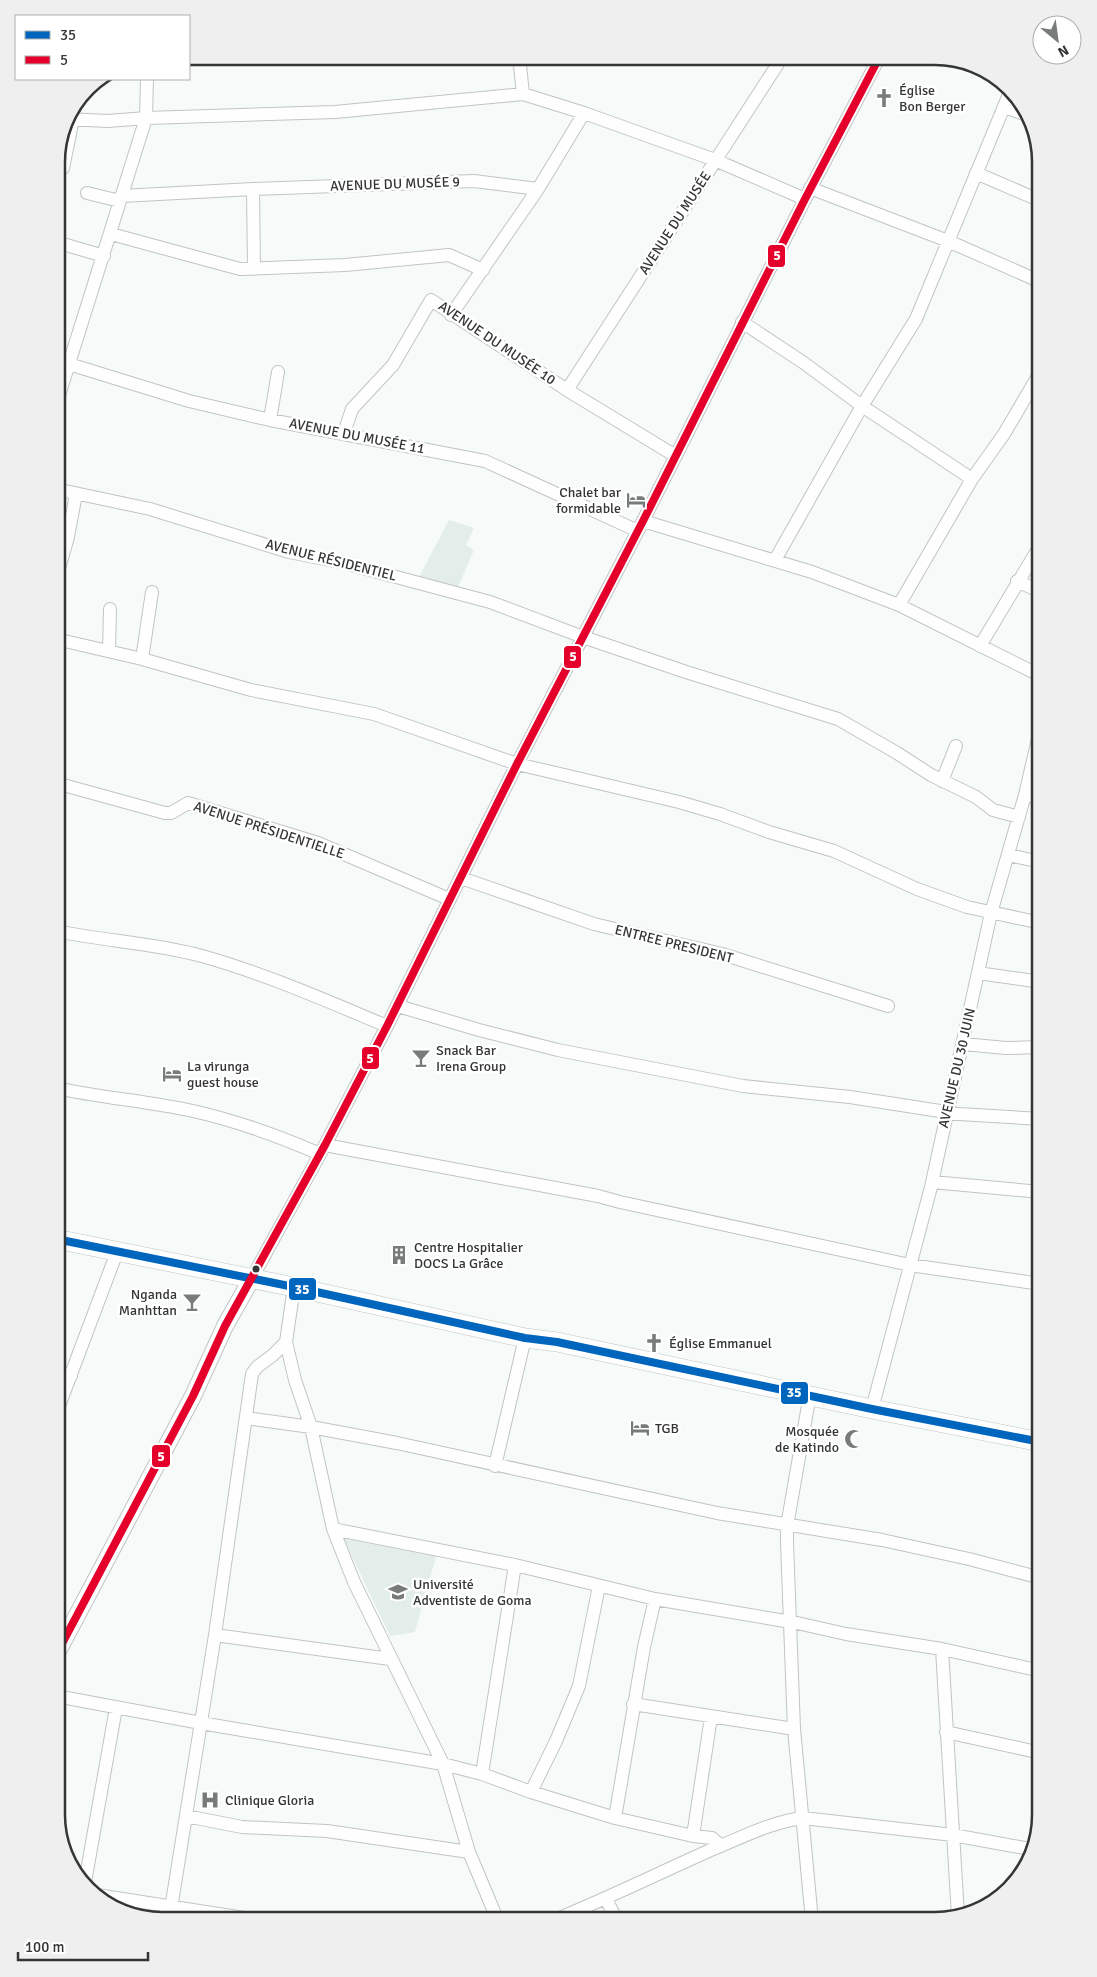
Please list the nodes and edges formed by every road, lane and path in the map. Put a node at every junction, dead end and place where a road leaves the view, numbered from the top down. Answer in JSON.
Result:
{"nodes":[{"id":1,"x":520,"y":65,"type":"edge"},
{"id":2,"x":777,"y":65,"type":"edge"},
{"id":3,"x":875,"y":65,"type":"edge"},
{"id":4,"x":147,"y":80,"type":"edge"},
{"id":5,"x":523,"y":94,"type":"junction"},
{"id":6,"x":1008,"y":98,"type":"edge"},
{"id":7,"x":1005,"y":108,"type":"junction"},
{"id":8,"x":584,"y":113,"type":"junction"},
{"id":9,"x":1019,"y":113,"type":"edge"},
{"id":10,"x":146,"y":118,"type":"junction"},
{"id":11,"x":75,"y":119,"type":"edge"},
{"id":12,"x":715,"y":160,"type":"junction"},
{"id":13,"x":976,"y":172,"type":"junction"},
{"id":14,"x":252,"y":189,"type":"junction"},
{"id":15,"x":538,"y":189,"type":"junction"},
{"id":16,"x":86,"y":193,"type":"dead end"},
{"id":17,"x":807,"y":194,"type":"junction"},
{"id":18,"x":1032,"y":197,"type":"edge"},
{"id":19,"x":121,"y":198,"type":"junction"},
{"id":20,"x":111,"y":234,"type":"junction"},
{"id":21,"x":948,"y":241,"type":"junction"},
{"id":22,"x":65,"y":245,"type":"edge"},
{"id":23,"x":104,"y":256,"type":"junction"},
{"id":24,"x":254,"y":269,"type":"junction"},
{"id":25,"x":483,"y":270,"type":"junction"},
{"id":26,"x":1032,"y":278,"type":"edge"},
{"id":27,"x":451,"y":315,"type":"junction"},
{"id":28,"x":742,"y":322,"type":"junction"},
{"id":29,"x":65,"y":354,"type":"edge"},
{"id":30,"x":65,"y":363,"type":"edge"},
{"id":31,"x":278,"y":372,"type":"dead end"},
{"id":32,"x":1032,"y":386,"type":"edge"},
{"id":33,"x":567,"y":390,"type":"junction"},
{"id":34,"x":862,"y":406,"type":"junction"},
{"id":35,"x":270,"y":420,"type":"junction"},
{"id":36,"x":344,"y":433,"type":"junction"},
{"id":37,"x":674,"y":455,"type":"junction"},
{"id":38,"x":972,"y":478,"type":"junction"},
{"id":39,"x":65,"y":491,"type":"edge"},
{"id":40,"x":76,"y":494,"type":"junction"},
{"id":41,"x":640,"y":526,"type":"junction"},
{"id":42,"x":65,"y":548,"type":"edge"},
{"id":43,"x":1032,"y":558,"type":"edge"},
{"id":44,"x":775,"y":560,"type":"junction"},
{"id":45,"x":1018,"y":580,"type":"junction"},
{"id":46,"x":1032,"y":587,"type":"edge"},
{"id":47,"x":152,"y":592,"type":"dead end"},
{"id":48,"x":899,"y":605,"type":"junction"},
{"id":49,"x":110,"y":609,"type":"dead end"},
{"id":50,"x":583,"y":637,"type":"junction"},
{"id":51,"x":65,"y":641,"type":"edge"},
{"id":52,"x":980,"y":646,"type":"junction"},
{"id":53,"x":109,"y":651,"type":"junction"},
{"id":54,"x":142,"y":659,"type":"junction"},
{"id":55,"x":1032,"y":672,"type":"edge"},
{"id":56,"x":956,"y":746,"type":"dead end"},
{"id":57,"x":517,"y":764,"type":"junction"},
{"id":58,"x":1032,"y":765,"type":"edge"},
{"id":59,"x":942,"y":781,"type":"junction"},
{"id":60,"x":65,"y":785,"type":"edge"},
{"id":61,"x":1025,"y":795,"type":"junction"},
{"id":62,"x":1032,"y":796,"type":"edge"},
{"id":63,"x":1019,"y":817,"type":"junction"},
{"id":64,"x":1008,"y":855,"type":"junction"},
{"id":65,"x":1032,"y":860,"type":"edge"},
{"id":66,"x":460,"y":878,"type":"junction"},
{"id":67,"x":449,"y":898,"type":"junction"},
{"id":68,"x":991,"y":913,"type":"junction"},
{"id":69,"x":1032,"y":921,"type":"edge"},
{"id":70,"x":65,"y":932,"type":"edge"},
{"id":71,"x":978,"y":973,"type":"junction"},
{"id":72,"x":1032,"y":981,"type":"edge"},
{"id":73,"x":398,"y":1006,"type":"junction"},
{"id":74,"x":888,"y":1006,"type":"dead end"},
{"id":75,"x":388,"y":1026,"type":"junction"},
{"id":76,"x":963,"y":1044,"type":"junction"},
{"id":77,"x":1032,"y":1047,"type":"edge"},
{"id":78,"x":65,"y":1090,"type":"edge"},
{"id":79,"x":947,"y":1112,"type":"junction"},
{"id":80,"x":1032,"y":1118,"type":"edge"},
{"id":81,"x":323,"y":1150,"type":"junction"},
{"id":82,"x":932,"y":1182,"type":"junction"},
{"id":83,"x":1032,"y":1191,"type":"edge"},
{"id":84,"x":65,"y":1241,"type":"edge"},
{"id":85,"x":117,"y":1252,"type":"junction"},
{"id":86,"x":910,"y":1265,"type":"junction"},
{"id":87,"x":252,"y":1278,"type":"junction"},
{"id":88,"x":1032,"y":1283,"type":"edge"},
{"id":89,"x":294,"y":1287,"type":"junction"},
{"id":90,"x":525,"y":1338,"type":"junction"},
{"id":91,"x":286,"y":1342,"type":"junction"},
{"id":92,"x":65,"y":1375,"type":"edge"},
{"id":93,"x":71,"y":1376,"type":"junction"},
{"id":94,"x":65,"y":1391,"type":"edge"},
{"id":95,"x":810,"y":1394,"type":"junction"},
{"id":96,"x":872,"y":1409,"type":"junction"},
{"id":97,"x":246,"y":1418,"type":"junction"},
{"id":98,"x":311,"y":1427,"type":"junction"},
{"id":99,"x":1032,"y":1440,"type":"edge"},
{"id":100,"x":495,"y":1466,"type":"junction"},
{"id":101,"x":787,"y":1526,"type":"junction"},
{"id":102,"x":333,"y":1529,"type":"junction"},
{"id":103,"x":515,"y":1565,"type":"junction"},
{"id":104,"x":1032,"y":1576,"type":"edge"},
{"id":105,"x":600,"y":1586,"type":"junction"},
{"id":106,"x":655,"y":1599,"type":"junction"},
{"id":107,"x":791,"y":1622,"type":"junction"},
{"id":108,"x":216,"y":1635,"type":"junction"},
{"id":109,"x":65,"y":1638,"type":"edge"},
{"id":110,"x":942,"y":1649,"type":"junction"},
{"id":111,"x":390,"y":1658,"type":"junction"},
{"id":112,"x":1032,"y":1669,"type":"edge"},
{"id":113,"x":65,"y":1698,"type":"edge"},
{"id":114,"x":633,"y":1704,"type":"junction"},
{"id":115,"x":116,"y":1708,"type":"junction"},
{"id":116,"x":711,"y":1717,"type":"junction"},
{"id":117,"x":201,"y":1723,"type":"junction"},
{"id":118,"x":794,"y":1729,"type":"junction"},
{"id":119,"x":946,"y":1732,"type":"junction"},
{"id":120,"x":1032,"y":1751,"type":"edge"},
{"id":121,"x":443,"y":1764,"type":"junction"},
{"id":122,"x":482,"y":1774,"type":"junction"},
{"id":123,"x":531,"y":1792,"type":"junction"},
{"id":124,"x":186,"y":1816,"type":"junction"},
{"id":125,"x":615,"y":1818,"type":"junction"},
{"id":126,"x":804,"y":1818,"type":"junction"},
{"id":127,"x":953,"y":1835,"type":"junction"},
{"id":128,"x":693,"y":1836,"type":"junction"},
{"id":129,"x":721,"y":1846,"type":"junction"},
{"id":130,"x":1026,"y":1848,"type":"edge"},
{"id":131,"x":469,"y":1852,"type":"junction"},
{"id":132,"x":87,"y":1876,"type":"edge"},
{"id":133,"x":110,"y":1897,"type":"edge"},
{"id":134,"x":606,"y":1899,"type":"junction"},
{"id":135,"x":170,"y":1907,"type":"junction"},
{"id":136,"x":958,"y":1909,"type":"edge"},
{"id":137,"x":169,"y":1912,"type":"edge"},
{"id":138,"x":204,"y":1912,"type":"edge"},
{"id":139,"x":494,"y":1912,"type":"edge"},
{"id":140,"x":574,"y":1912,"type":"edge"},
{"id":141,"x":612,"y":1912,"type":"edge"},
{"id":142,"x":811,"y":1912,"type":"edge"}],
"edges":[{"from":1,"to":5,"type":"street"},
{"from":2,"to":12,"type":"street","name":"AVENUE DU MUSÉE"},
{"from":3,"to":17,"type":"street"},
{"from":4,"to":10,"type":"street"},
{"from":5,"to":8,"type":"street"},
{"from":5,"to":10,"type":"street"},
{"from":6,"to":7,"type":"street"},
{"from":7,"to":9,"type":"street"},
{"from":7,"to":13,"type":"street"},
{"from":8,"to":12,"type":"street"},
{"from":8,"to":15,"type":"street"},
{"from":10,"to":11,"type":"street"},
{"from":10,"to":19,"type":"street"},
{"from":12,"to":17,"type":"street"},
{"from":12,"to":33,"type":"street","name":"AVENUE DU MUSÉE"},
{"from":13,"to":18,"type":"street"},
{"from":13,"to":21,"type":"street"},
{"from":14,"to":15,"type":"street","name":"AVENUE DU MUSÉE 9"},
{"from":14,"to":19,"type":"street","name":"AVENUE DU MUSÉE 9"},
{"from":14,"to":24,"type":"street"},
{"from":15,"to":25,"type":"street"},
{"from":16,"to":19,"type":"street","name":"AVENUE DU MUSÉE 9"},
{"from":17,"to":21,"type":"street"},
{"from":17,"to":28,"type":"street"},
{"from":19,"to":20,"type":"street"},
{"from":20,"to":23,"type":"street"},
{"from":20,"to":24,"type":"street"},
{"from":21,"to":26,"type":"street"},
{"from":21,"to":34,"type":"street"},
{"from":22,"to":23,"type":"street"},
{"from":23,"to":29,"type":"street"},
{"from":24,"to":25,"type":"street"},
{"from":25,"to":27,"type":"street"},
{"from":27,"to":33,"type":"street","name":"AVENUE DU MUSÉE 10"},
{"from":27,"to":36,"type":"street","name":"AVENUE DU MUSÉE 10"},
{"from":28,"to":34,"type":"street"},
{"from":28,"to":37,"type":"street"},
{"from":30,"to":35,"type":"street","name":"AVENUE DU MUSÉE 11"},
{"from":31,"to":35,"type":"street"},
{"from":32,"to":38,"type":"street"},
{"from":33,"to":37,"type":"street","name":"AVENUE DU MUSÉE 10"},
{"from":34,"to":38,"type":"street"},
{"from":34,"to":44,"type":"street"},
{"from":35,"to":36,"type":"street","name":"AVENUE DU MUSÉE 11"},
{"from":36,"to":41,"type":"street","name":"AVENUE DU MUSÉE 11"},
{"from":37,"to":41,"type":"street"},
{"from":38,"to":48,"type":"street"},
{"from":39,"to":40,"type":"street","name":"AVENUE RÉSIDENTIEL"},
{"from":40,"to":42,"type":"street"},
{"from":40,"to":50,"type":"street","name":"AVENUE RÉSIDENTIEL"},
{"from":41,"to":44,"type":"street","name":"AVENUE DU MUSÉE 11"},
{"from":41,"to":50,"type":"street"},
{"from":43,"to":45,"type":"street"},
{"from":44,"to":48,"type":"street","name":"AVENUE DU MUSÉE 11"},
{"from":45,"to":46,"type":"street"},
{"from":45,"to":52,"type":"street"},
{"from":47,"to":54,"type":"street"},
{"from":48,"to":52,"type":"street","name":"AVENUE DU MUSÉE 11"},
{"from":49,"to":53,"type":"street"},
{"from":50,"to":57,"type":"street"},
{"from":50,"to":59,"type":"street","name":"AVENUE RÉSIDENTIEL"},
{"from":51,"to":53,"type":"street"},
{"from":52,"to":55,"type":"street","name":"AVENUE DU MUSÉE 11"},
{"from":53,"to":54,"type":"street"},
{"from":54,"to":57,"type":"street"},
{"from":56,"to":59,"type":"street"},
{"from":57,"to":66,"type":"street"},
{"from":57,"to":68,"type":"street"},
{"from":58,"to":61,"type":"street","name":"AVENUE DU 30 JUIN"},
{"from":59,"to":63,"type":"street","name":"AVENUE RÉSIDENTIEL"},
{"from":60,"to":67,"type":"street","name":"AVENUE PRÉSIDENTIELLE"},
{"from":61,"to":62,"type":"street"},
{"from":61,"to":63,"type":"street","name":"AVENUE DU 30 JUIN"},
{"from":63,"to":64,"type":"street","name":"AVENUE DU 30 JUIN"},
{"from":64,"to":65,"type":"street"},
{"from":64,"to":68,"type":"street","name":"AVENUE DU 30 JUIN"},
{"from":66,"to":67,"type":"street"},
{"from":66,"to":74,"type":"street","name":"ENTREE PRESIDENT"},
{"from":67,"to":73,"type":"street"},
{"from":68,"to":69,"type":"street"},
{"from":68,"to":71,"type":"street","name":"AVENUE DU 30 JUIN"},
{"from":70,"to":75,"type":"street"},
{"from":71,"to":72,"type":"street"},
{"from":71,"to":76,"type":"street","name":"AVENUE DU 30 JUIN"},
{"from":73,"to":75,"type":"street"},
{"from":73,"to":79,"type":"street"},
{"from":75,"to":81,"type":"street"},
{"from":76,"to":77,"type":"street"},
{"from":76,"to":79,"type":"street","name":"AVENUE DU 30 JUIN"},
{"from":78,"to":81,"type":"street"},
{"from":79,"to":80,"type":"street"},
{"from":79,"to":82,"type":"street","name":"AVENUE DU 30 JUIN"},
{"from":81,"to":86,"type":"street"},
{"from":81,"to":87,"type":"street"},
{"from":82,"to":83,"type":"street"},
{"from":82,"to":86,"type":"street","name":"AVENUE DU 30 JUIN"},
{"from":84,"to":85,"type":"highway"},
{"from":85,"to":87,"type":"highway"},
{"from":85,"to":93,"type":"street"},
{"from":86,"to":88,"type":"street"},
{"from":86,"to":96,"type":"street","name":"AVENUE DU 30 JUIN"},
{"from":87,"to":89,"type":"highway"},
{"from":87,"to":109,"type":"main road"},
{"from":89,"to":90,"type":"highway"},
{"from":89,"to":91,"type":"street"},
{"from":90,"to":95,"type":"highway"},
{"from":90,"to":100,"type":"street"},
{"from":91,"to":97,"type":"street"},
{"from":91,"to":98,"type":"street"},
{"from":92,"to":93,"type":"street"},
{"from":93,"to":94,"type":"street"},
{"from":95,"to":96,"type":"highway"},
{"from":95,"to":101,"type":"street"},
{"from":96,"to":99,"type":"highway"},
{"from":97,"to":98,"type":"street"},
{"from":97,"to":108,"type":"street"},
{"from":98,"to":100,"type":"street"},
{"from":98,"to":102,"type":"street"},
{"from":100,"to":101,"type":"street"},
{"from":101,"to":104,"type":"street"},
{"from":101,"to":107,"type":"street"},
{"from":102,"to":103,"type":"street"},
{"from":102,"to":111,"type":"street"},
{"from":103,"to":105,"type":"street"},
{"from":103,"to":122,"type":"street"},
{"from":105,"to":106,"type":"street"},
{"from":105,"to":123,"type":"street"},
{"from":106,"to":107,"type":"street"},
{"from":106,"to":114,"type":"street"},
{"from":107,"to":110,"type":"street"},
{"from":107,"to":118,"type":"street"},
{"from":108,"to":111,"type":"street"},
{"from":108,"to":117,"type":"street"},
{"from":110,"to":112,"type":"street"},
{"from":110,"to":119,"type":"street"},
{"from":111,"to":121,"type":"street"},
{"from":113,"to":115,"type":"street"},
{"from":114,"to":116,"type":"street"},
{"from":114,"to":125,"type":"street"},
{"from":115,"to":117,"type":"street"},
{"from":115,"to":132,"type":"street"},
{"from":116,"to":118,"type":"street"},
{"from":116,"to":128,"type":"street"},
{"from":117,"to":121,"type":"street"},
{"from":117,"to":124,"type":"street"},
{"from":118,"to":126,"type":"street"},
{"from":119,"to":120,"type":"street"},
{"from":119,"to":127,"type":"street"},
{"from":121,"to":122,"type":"street"},
{"from":121,"to":131,"type":"street"},
{"from":122,"to":123,"type":"street"},
{"from":123,"to":125,"type":"street"},
{"from":124,"to":131,"type":"street"},
{"from":124,"to":135,"type":"street"},
{"from":125,"to":128,"type":"street"},
{"from":126,"to":127,"type":"street"},
{"from":126,"to":129,"type":"street"},
{"from":126,"to":142,"type":"street"},
{"from":127,"to":130,"type":"street"},
{"from":127,"to":136,"type":"street"},
{"from":128,"to":129,"type":"street"},
{"from":129,"to":134,"type":"street"},
{"from":131,"to":139,"type":"street"},
{"from":133,"to":135,"type":"street"},
{"from":134,"to":140,"type":"street"},
{"from":134,"to":141,"type":"street"},
{"from":135,"to":137,"type":"street"},
{"from":135,"to":138,"type":"street"}]}
